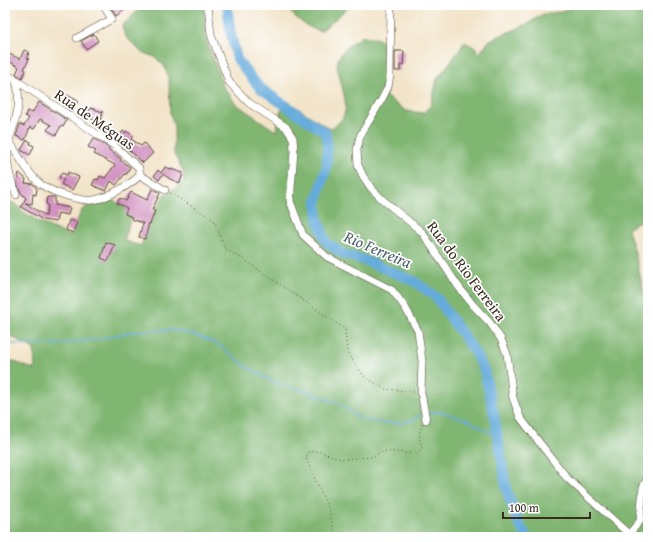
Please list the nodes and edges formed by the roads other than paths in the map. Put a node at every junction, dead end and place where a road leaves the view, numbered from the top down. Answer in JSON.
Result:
{"nodes":[{"id":1,"x":103,"y":5,"type":"edge"},
{"id":2,"x":208,"y":5,"type":"edge"},
{"id":3,"x":391,"y":5,"type":"edge"},
{"id":4,"x":77,"y":38,"type":"dead end"},
{"id":5,"x":5,"y":73,"type":"edge"},
{"id":6,"x":15,"y":79,"type":"junction"},
{"id":7,"x":9,"y":140,"type":"junction"},
{"id":8,"x":140,"y":175,"type":"junction"},
{"id":9,"x":165,"y":190,"type":"road end"},
{"id":10,"x":16,"y":195,"type":"dead end"},
{"id":11,"x":426,"y":420,"type":"road end"},
{"id":12,"x":648,"y":477,"type":"edge"},
{"id":13,"x":631,"y":536,"type":"edge"}],
"edges":[{"from":1,"to":4,"type":"street"},
{"from":2,"to":11,"type":"street"},
{"from":3,"to":13,"type":"street","name":"Rua do Rio Ferreira"},
{"from":5,"to":6,"type":"street","name":"Rua de Méguas"},
{"from":6,"to":7,"type":"street"},
{"from":6,"to":8,"type":"street","name":"Rua de Méguas"},
{"from":7,"to":8,"type":"street"},
{"from":7,"to":10,"type":"street"},
{"from":8,"to":9,"type":"street","name":"Rua de Méguas"},
{"from":12,"to":13,"type":"street"}]}
